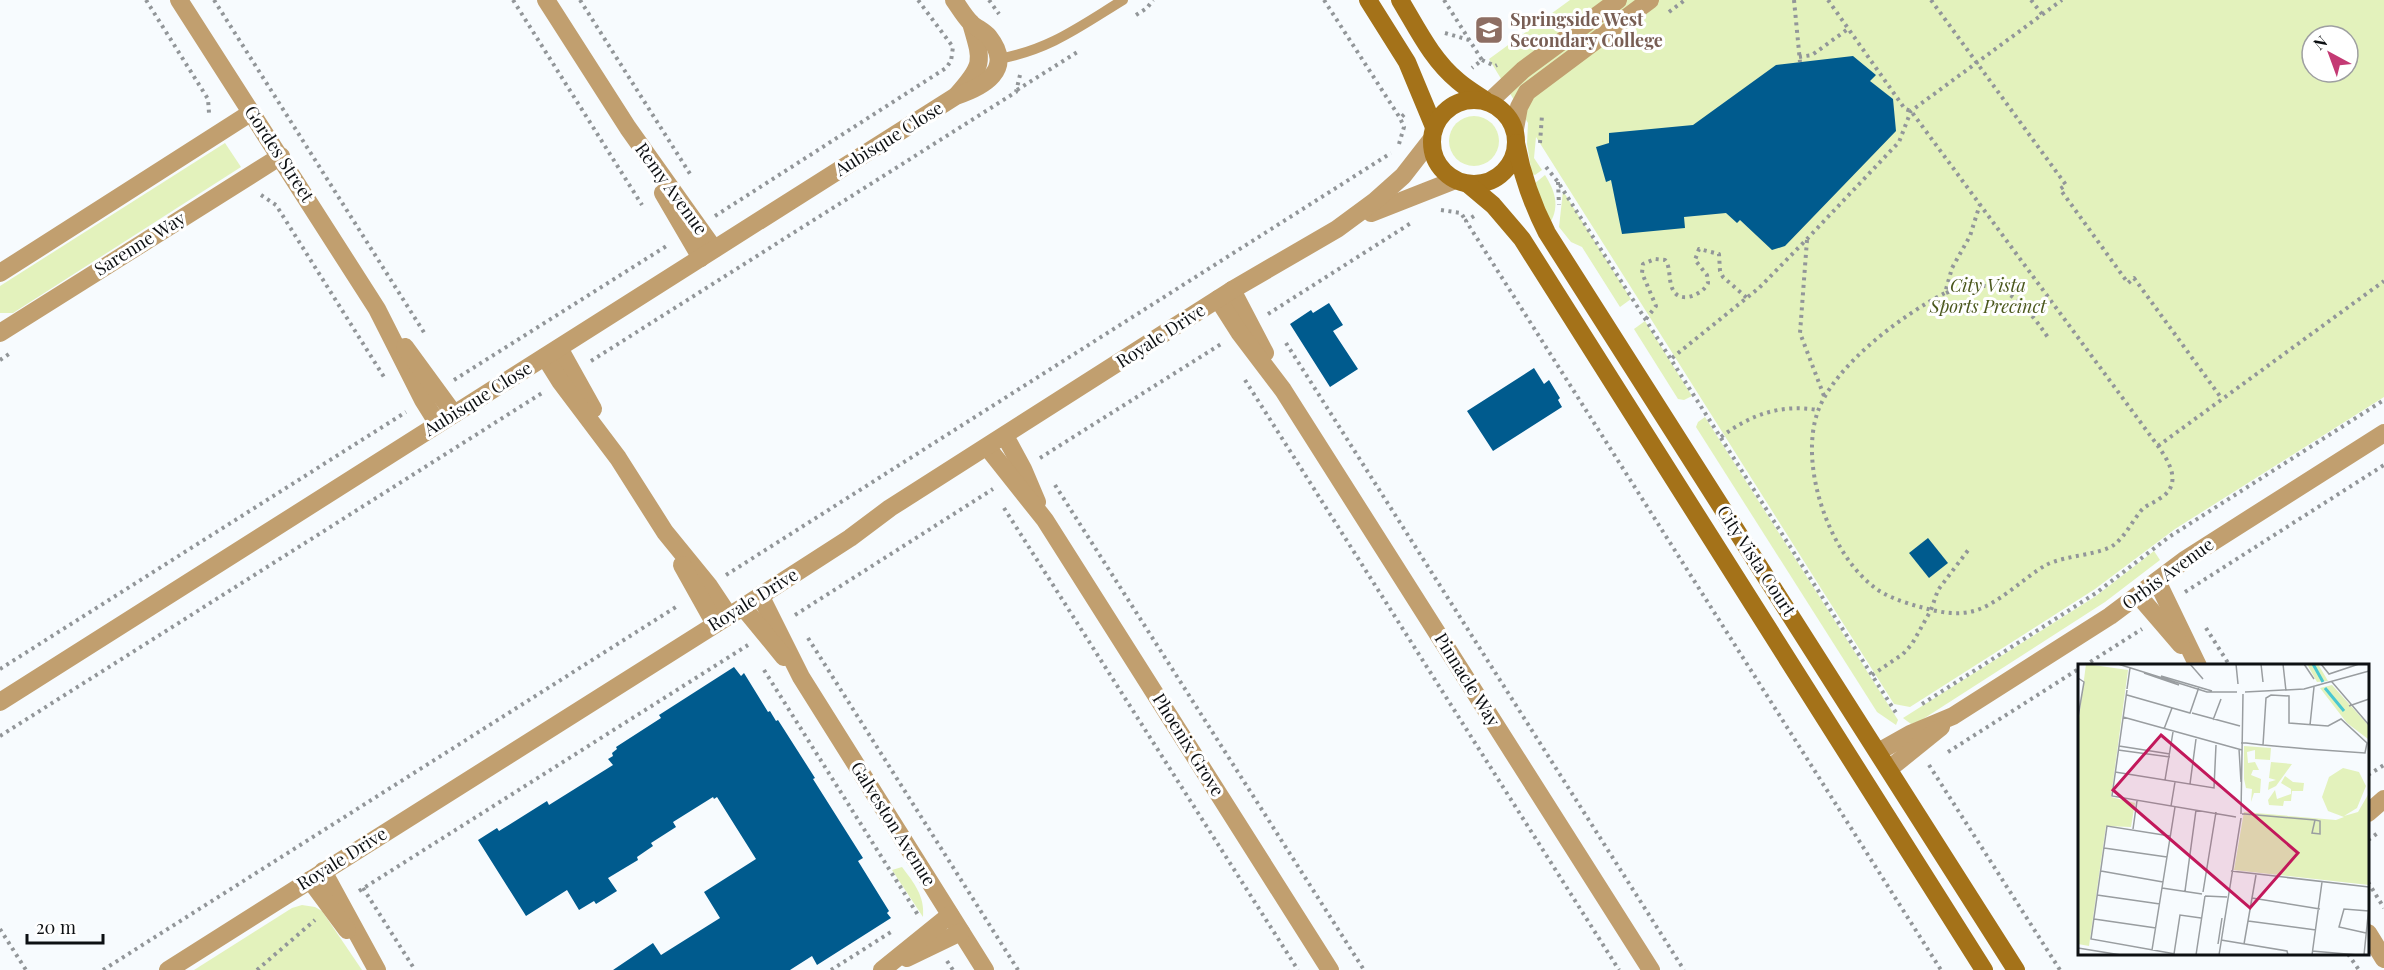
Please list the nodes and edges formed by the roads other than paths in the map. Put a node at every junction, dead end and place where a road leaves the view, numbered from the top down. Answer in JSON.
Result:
{"nodes":[{"id":1,"x":179,"y":0,"type":"edge"},
{"id":2,"x":546,"y":0,"type":"edge"},
{"id":3,"x":954,"y":0,"type":"edge"},
{"id":4,"x":1123,"y":0,"type":"edge"},
{"id":5,"x":1368,"y":0,"type":"edge"},
{"id":6,"x":1400,"y":0,"type":"edge"},
{"id":7,"x":1618,"y":0,"type":"edge"},
{"id":8,"x":1650,"y":0,"type":"edge"},
{"id":9,"x":989,"y":59,"type":"junction"},
{"id":10,"x":1488,"y":102,"type":"junction"},
{"id":11,"x":252,"y":112,"type":"junction"},
{"id":12,"x":1432,"y":133,"type":"junction"},
{"id":13,"x":1516,"y":136,"type":"junction"},
{"id":14,"x":281,"y":156,"type":"junction"},
{"id":15,"x":1461,"y":182,"type":"junction"},
{"id":16,"x":1337,"y":229,"type":"junction"},
{"id":17,"x":707,"y":253,"type":"junction"},
{"id":18,"x":0,"y":273,"type":"edge"},
{"id":19,"x":1225,"y":294,"type":"junction"},
{"id":20,"x":0,"y":333,"type":"edge"},
{"id":21,"x":552,"y":352,"type":"junction"},
{"id":22,"x":1283,"y":390,"type":"junction"},
{"id":23,"x":431,"y":395,"type":"junction"},
{"id":24,"x":454,"y":414,"type":"junction"},
{"id":25,"x":438,"y":424,"type":"junction"},
{"id":26,"x":2384,"y":433,"type":"edge"},
{"id":27,"x":1005,"y":436,"type":"junction"},
{"id":28,"x":987,"y":447,"type":"junction"},
{"id":29,"x":1016,"y":474,"type":"junction"},
{"id":30,"x":2157,"y":581,"type":"junction"},
{"id":31,"x":2138,"y":595,"type":"junction"},
{"id":32,"x":760,"y":596,"type":"junction"},
{"id":33,"x":2165,"y":614,"type":"junction"},
{"id":34,"x":729,"y":616,"type":"junction"},
{"id":35,"x":2197,"y":664,"type":"edge"},
{"id":36,"x":801,"y":677,"type":"junction"},
{"id":37,"x":0,"y":702,"type":"edge"},
{"id":38,"x":1953,"y":716,"type":"junction"},
{"id":39,"x":1878,"y":752,"type":"junction"},
{"id":40,"x":1889,"y":769,"type":"junction"},
{"id":41,"x":2384,"y":798,"type":"edge"},
{"id":42,"x":2369,"y":803,"type":"edge"},
{"id":43,"x":2369,"y":811,"type":"edge"},
{"id":44,"x":316,"y":875,"type":"junction"},
{"id":45,"x":950,"y":915,"type":"junction"},
{"id":46,"x":961,"y":932,"type":"junction"},
{"id":47,"x":2369,"y":936,"type":"edge"},
{"id":48,"x":2384,"y":958,"type":"edge"},
{"id":49,"x":375,"y":966,"type":"edge"},
{"id":50,"x":886,"y":968,"type":"edge"},
{"id":51,"x":168,"y":970,"type":"edge"},
{"id":52,"x":985,"y":970,"type":"edge"},
{"id":53,"x":1330,"y":970,"type":"edge"},
{"id":54,"x":1651,"y":970,"type":"edge"},
{"id":55,"x":1984,"y":970,"type":"edge"},
{"id":56,"x":2016,"y":970,"type":"edge"}],
"edges":[{"from":1,"to":11,"type":"street","name":"Gordes Street"},
{"from":2,"to":17,"type":"street","name":"Remy Avenue"},
{"from":3,"to":9,"type":"street"},
{"from":4,"to":9,"type":"lane"},
{"from":5,"to":12,"type":"street"},
{"from":6,"to":10,"type":"street"},
{"from":7,"to":10,"type":"street"},
{"from":8,"to":13,"type":"street"},
{"from":9,"to":17,"type":"street","name":"Aubisque Close"},
{"from":10,"to":12,"type":"street"},
{"from":10,"to":13,"type":"street"},
{"from":11,"to":14,"type":"street","name":"Gordes Street"},
{"from":11,"to":18,"type":"street"},
{"from":12,"to":15,"type":"street"},
{"from":12,"to":16,"type":"street"},
{"from":13,"to":15,"type":"street"},
{"from":13,"to":39,"type":"street","name":"City Vista Court"},
{"from":14,"to":20,"type":"street","name":"Sarenne Way"},
{"from":14,"to":23,"type":"street","name":"Gordes Street"},
{"from":15,"to":16,"type":"street"},
{"from":15,"to":55,"type":"street","name":"City Vista Court"},
{"from":16,"to":19,"type":"street","name":"Royale Drive"},
{"from":17,"to":21,"type":"street","name":"Aubisque Close"},
{"from":19,"to":22,"type":"street","name":"Pinnacle Way"},
{"from":19,"to":22,"type":"street","name":"Pinnacle Way"},
{"from":19,"to":27,"type":"street","name":"Royale Drive"},
{"from":21,"to":24,"type":"street","name":"Aubisque Close"},
{"from":21,"to":34,"type":"street","name":"Galveston Avenue"},
{"from":22,"to":54,"type":"street","name":"Pinnacle Way"},
{"from":23,"to":24,"type":"street","name":"Gordes Street"},
{"from":23,"to":25,"type":"street","name":"Gordes Street"},
{"from":24,"to":25,"type":"street","name":"Aubisque Close"},
{"from":25,"to":37,"type":"street","name":"Aubisque Close"},
{"from":26,"to":30,"type":"street","name":"Orbis Avenue"},
{"from":27,"to":28,"type":"street","name":"Royale Drive"},
{"from":27,"to":29,"type":"street","name":"Phoenix Grove"},
{"from":28,"to":29,"type":"street","name":"Phoenix Grove"},
{"from":28,"to":32,"type":"street","name":"Royale Drive"},
{"from":29,"to":53,"type":"street","name":"Phoenix Grove"},
{"from":30,"to":31,"type":"street","name":"Orbis Avenue"},
{"from":30,"to":33,"type":"street"},
{"from":31,"to":33,"type":"street"},
{"from":31,"to":38,"type":"street","name":"Orbis Avenue"},
{"from":32,"to":34,"type":"street","name":"Royale Drive"},
{"from":32,"to":36,"type":"street","name":"Galveston Avenue"},
{"from":33,"to":35,"type":"street"},
{"from":34,"to":36,"type":"street","name":"Galveston Avenue"},
{"from":34,"to":44,"type":"street","name":"Royale Drive"},
{"from":36,"to":45,"type":"street","name":"Galveston Avenue"},
{"from":38,"to":39,"type":"street","name":"Orbis Avenue"},
{"from":38,"to":40,"type":"street","name":"Orbis Avenue"},
{"from":39,"to":40,"type":"street","name":"City Vista Court"},
{"from":40,"to":56,"type":"street","name":"City Vista Court"},
{"from":41,"to":42,"type":"street"},
{"from":41,"to":43,"type":"street"},
{"from":44,"to":49,"type":"street"},
{"from":44,"to":51,"type":"street","name":"Royale Drive"},
{"from":45,"to":46,"type":"street","name":"Galveston Avenue"},
{"from":45,"to":50,"type":"street"},
{"from":46,"to":50,"type":"street"},
{"from":46,"to":52,"type":"street","name":"Galveston Avenue"},
{"from":47,"to":48,"type":"street"}]}
